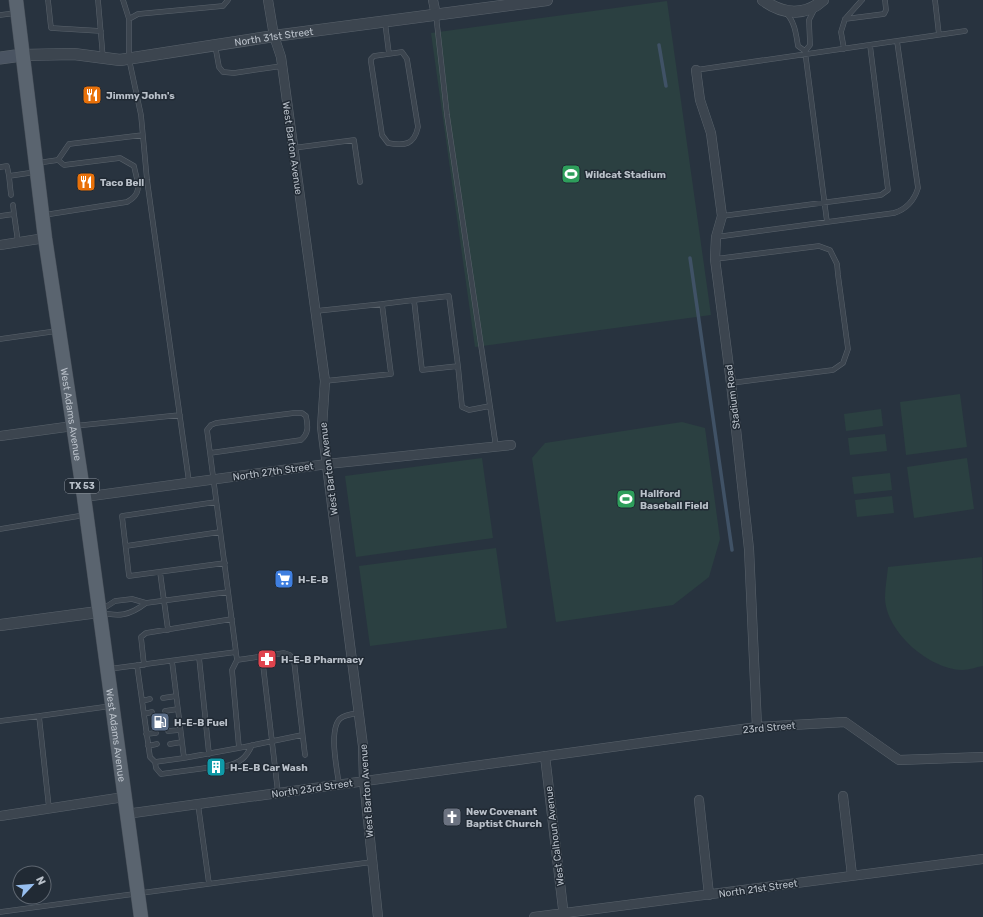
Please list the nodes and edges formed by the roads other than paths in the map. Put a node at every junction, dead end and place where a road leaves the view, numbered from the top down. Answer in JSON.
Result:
{"nodes":[{"id":1,"x":48,"y":0,"type":"edge"},
{"id":2,"x":98,"y":0,"type":"edge"},
{"id":3,"x":123,"y":0,"type":"edge"},
{"id":4,"x":228,"y":0,"type":"edge"},
{"id":5,"x":268,"y":0,"type":"edge"},
{"id":6,"x":433,"y":0,"type":"edge"},
{"id":7,"x":547,"y":0,"type":"edge"},
{"id":8,"x":763,"y":0,"type":"edge"},
{"id":9,"x":862,"y":0,"type":"edge"},
{"id":10,"x":885,"y":0,"type":"edge"},
{"id":11,"x":935,"y":0,"type":"edge"},
{"id":12,"x":821,"y":2,"type":"edge"},
{"id":13,"x":16,"y":6,"type":"edge"},
{"id":14,"x":783,"y":10,"type":"junction"},
{"id":15,"x":436,"y":15,"type":"junction"},
{"id":16,"x":0,"y":16,"type":"edge"},
{"id":17,"x":129,"y":19,"type":"junction"},
{"id":18,"x":845,"y":19,"type":"junction"},
{"id":19,"x":385,"y":22,"type":"junction"},
{"id":20,"x":101,"y":31,"type":"junction"},
{"id":21,"x":965,"y":31,"type":"dead end"},
{"id":22,"x":939,"y":35,"type":"junction"},
{"id":23,"x":274,"y":36,"type":"junction"},
{"id":24,"x":897,"y":41,"type":"junction"},
{"id":25,"x":215,"y":45,"type":"junction"},
{"id":26,"x":870,"y":45,"type":"junction"},
{"id":27,"x":844,"y":49,"type":"junction"},
{"id":28,"x":805,"y":53,"type":"junction"},
{"id":29,"x":389,"y":54,"type":"junction"},
{"id":30,"x":22,"y":55,"type":"junction"},
{"id":31,"x":0,"y":58,"type":"edge"},
{"id":32,"x":103,"y":58,"type":"junction"},
{"id":33,"x":128,"y":59,"type":"junction"},
{"id":34,"x":282,"y":66,"type":"junction"},
{"id":35,"x":696,"y":70,"type":"joint"},
{"id":36,"x":143,"y":135,"type":"junction"},
{"id":37,"x":294,"y":148,"type":"junction"},
{"id":38,"x":58,"y":160,"type":"junction"},
{"id":39,"x":0,"y":167,"type":"edge"},
{"id":40,"x":36,"y":168,"type":"junction"},
{"id":41,"x":9,"y":176,"type":"junction"},
{"id":42,"x":360,"y":182,"type":"dead end"},
{"id":43,"x":11,"y":195,"type":"dead end"},
{"id":44,"x":825,"y":202,"type":"junction"},
{"id":45,"x":12,"y":206,"type":"dead end"},
{"id":46,"x":14,"y":214,"type":"junction"},
{"id":47,"x":0,"y":216,"type":"edge"},
{"id":48,"x":42,"y":216,"type":"junction"},
{"id":49,"x":722,"y":216,"type":"junction"},
{"id":50,"x":827,"y":222,"type":"junction"},
{"id":51,"x":716,"y":237,"type":"junction"},
{"id":52,"x":45,"y":238,"type":"junction"},
{"id":53,"x":18,"y":242,"type":"junction"},
{"id":54,"x":0,"y":245,"type":"edge"},
{"id":55,"x":715,"y":259,"type":"junction"},
{"id":56,"x":414,"y":300,"type":"junction"},
{"id":57,"x":382,"y":304,"type":"junction"},
{"id":58,"x":316,"y":311,"type":"junction"},
{"id":59,"x":59,"y":330,"type":"junction"},
{"id":60,"x":0,"y":339,"type":"edge"},
{"id":61,"x":458,"y":366,"type":"junction"},
{"id":62,"x":325,"y":381,"type":"junction"},
{"id":63,"x":731,"y":383,"type":"junction"},
{"id":64,"x":490,"y":406,"type":"junction"},
{"id":65,"x":180,"y":415,"type":"junction"},
{"id":66,"x":73,"y":426,"type":"junction"},
{"id":67,"x":0,"y":436,"type":"edge"},
{"id":68,"x":511,"y":445,"type":"dead end"},
{"id":69,"x":496,"y":447,"type":"junction"},
{"id":70,"x":210,"y":453,"type":"junction"},
{"id":71,"x":327,"y":464,"type":"junction"},
{"id":72,"x":213,"y":479,"type":"junction"},
{"id":73,"x":189,"y":482,"type":"junction"},
{"id":74,"x":84,"y":497,"type":"junction"},
{"id":75,"x":216,"y":502,"type":"junction"},
{"id":76,"x":86,"y":515,"type":"junction"},
{"id":77,"x":0,"y":529,"type":"edge"},
{"id":78,"x":220,"y":532,"type":"junction"},
{"id":79,"x":126,"y":546,"type":"junction"},
{"id":80,"x":224,"y":563,"type":"junction"},
{"id":81,"x":160,"y":572,"type":"junction"},
{"id":82,"x":228,"y":592,"type":"junction"},
{"id":83,"x":164,"y":601,"type":"junction"},
{"id":84,"x":146,"y":604,"type":"junction"},
{"id":85,"x":98,"y":612,"type":"junction"},
{"id":86,"x":232,"y":619,"type":"junction"},
{"id":87,"x":0,"y":625,"type":"edge"},
{"id":88,"x":168,"y":630,"type":"junction"},
{"id":89,"x":236,"y":652,"type":"junction"},
{"id":90,"x":262,"y":656,"type":"junction"},
{"id":91,"x":199,"y":657,"type":"junction"},
{"id":92,"x":237,"y":660,"type":"junction"},
{"id":93,"x":172,"y":661,"type":"junction"},
{"id":94,"x":137,"y":665,"type":"junction"},
{"id":95,"x":144,"y":665,"type":"junction"},
{"id":96,"x":106,"y":670,"type":"junction"},
{"id":97,"x":176,"y":696,"type":"junction"},
{"id":98,"x":163,"y":698,"type":"dead end"},
{"id":99,"x":150,"y":699,"type":"dead end"},
{"id":100,"x":142,"y":701,"type":"junction"},
{"id":101,"x":111,"y":706,"type":"junction"},
{"id":102,"x":178,"y":709,"type":"junction"},
{"id":103,"x":165,"y":711,"type":"dead end"},
{"id":104,"x":152,"y":712,"type":"dead end"},
{"id":105,"x":359,"y":713,"type":"junction"},
{"id":106,"x":144,"y":714,"type":"junction"},
{"id":107,"x":39,"y":716,"type":"junction"},
{"id":108,"x":0,"y":721,"type":"edge"},
{"id":109,"x":757,"y":727,"type":"junction"},
{"id":110,"x":180,"y":730,"type":"junction"},
{"id":111,"x":168,"y":731,"type":"dead end"},
{"id":112,"x":156,"y":733,"type":"dead end"},
{"id":113,"x":146,"y":734,"type":"junction"},
{"id":114,"x":302,"y":735,"type":"junction"},
{"id":115,"x":272,"y":740,"type":"junction"},
{"id":116,"x":182,"y":742,"type":"junction"},
{"id":117,"x":158,"y":744,"type":"dead end"},
{"id":118,"x":170,"y":744,"type":"dead end"},
{"id":119,"x":252,"y":745,"type":"junction"},
{"id":120,"x":148,"y":746,"type":"junction"},
{"id":121,"x":239,"y":748,"type":"junction"},
{"id":122,"x":209,"y":754,"type":"junction"},
{"id":123,"x":305,"y":755,"type":"dead end"},
{"id":124,"x":545,"y":756,"type":"junction"},
{"id":125,"x":983,"y":757,"type":"edge"},
{"id":126,"x":184,"y":758,"type":"junction"},
{"id":127,"x":155,"y":762,"type":"junction"},
{"id":128,"x":226,"y":766,"type":"dead end"},
{"id":129,"x":206,"y":768,"type":"dead end"},
{"id":130,"x":364,"y":781,"type":"junction"},
{"id":131,"x":339,"y":784,"type":"junction"},
{"id":132,"x":278,"y":793,"type":"junction"},
{"id":133,"x":843,"y":796,"type":"dead end"},
{"id":134,"x":124,"y":797,"type":"junction"},
{"id":135,"x":699,"y":800,"type":"dead end"},
{"id":136,"x":198,"y":804,"type":"junction"},
{"id":137,"x":49,"y":808,"type":"junction"},
{"id":138,"x":126,"y":814,"type":"junction"},
{"id":139,"x":0,"y":816,"type":"edge"},
{"id":140,"x":983,"y":859,"type":"edge"},
{"id":141,"x":372,"y":862,"type":"junction"},
{"id":142,"x":852,"y":875,"type":"junction"},
{"id":143,"x":209,"y":884,"type":"junction"},
{"id":144,"x":138,"y":893,"type":"junction"},
{"id":145,"x":709,"y":895,"type":"junction"},
{"id":146,"x":0,"y":912,"type":"edge"},
{"id":147,"x":564,"y":915,"type":"edge"},
{"id":148,"x":141,"y":917,"type":"edge"},
{"id":149,"x":378,"y":917,"type":"edge"},
{"id":150,"x":534,"y":917,"type":"edge"}],
"edges":[{"from":1,"to":20,"type":"lane"},
{"from":2,"to":20,"type":"lane"},
{"from":3,"to":17,"type":"lane"},
{"from":4,"to":17,"type":"lane"},
{"from":5,"to":23,"type":"street","name":"West Barton Avenue"},
{"from":6,"to":15,"type":"street"},
{"from":7,"to":15,"type":"street","name":"North 31st Street"},
{"from":8,"to":14,"type":"street"},
{"from":9,"to":18,"type":"lane"},
{"from":10,"to":18,"type":"lane"},
{"from":11,"to":22,"type":"lane"},
{"from":12,"to":14,"type":"street"},
{"from":12,"to":28,"type":"lane"},
{"from":13,"to":16,"type":"lane"},
{"from":13,"to":30,"type":"main road","number":"TX 53"},
{"from":14,"to":28,"type":"lane"},
{"from":15,"to":19,"type":"street","name":"North 31st Street"},
{"from":15,"to":64,"type":"lane"},
{"from":17,"to":33,"type":"lane"},
{"from":18,"to":27,"type":"lane"},
{"from":19,"to":23,"type":"street","name":"North 31st Street"},
{"from":19,"to":29,"type":"lane"},
{"from":20,"to":32,"type":"lane"},
{"from":21,"to":22,"type":"lane"},
{"from":22,"to":24,"type":"lane"},
{"from":23,"to":25,"type":"street","name":"North 31st Street"},
{"from":23,"to":34,"type":"street","name":"West Barton Avenue"},
{"from":24,"to":26,"type":"lane"},
{"from":24,"to":50,"type":"lane"},
{"from":25,"to":33,"type":"street","name":"North 31st Street"},
{"from":25,"to":34,"type":"lane"},
{"from":26,"to":27,"type":"lane"},
{"from":26,"to":44,"type":"lane"},
{"from":27,"to":28,"type":"lane"},
{"from":28,"to":35,"type":"lane"},
{"from":28,"to":44,"type":"lane"},
{"from":29,"to":29,"type":"lane"},
{"from":30,"to":31,"type":"main road","name":"North 31st Street"},
{"from":30,"to":32,"type":"street","name":"North 31st Street"},
{"from":30,"to":40,"type":"main road","name":"West Adams Avenue","number":"TX 53"},
{"from":32,"to":33,"type":"street","name":"North 31st Street"},
{"from":33,"to":36,"type":"lane"},
{"from":34,"to":37,"type":"street","name":"West Barton Avenue"},
{"from":35,"to":49,"type":"street","name":"Stadium Road"},
{"from":36,"to":38,"type":"lane"},
{"from":36,"to":65,"type":"lane"},
{"from":37,"to":42,"type":"lane"},
{"from":37,"to":58,"type":"street","name":"West Barton Avenue"},
{"from":38,"to":40,"type":"lane"},
{"from":38,"to":48,"type":"lane"},
{"from":39,"to":41,"type":"lane"},
{"from":40,"to":41,"type":"lane"},
{"from":40,"to":48,"type":"main road","name":"West Adams Avenue","number":"TX 53"},
{"from":41,"to":43,"type":"lane"},
{"from":44,"to":49,"type":"lane"},
{"from":44,"to":50,"type":"lane"},
{"from":45,"to":46,"type":"lane"},
{"from":46,"to":47,"type":"lane"},
{"from":46,"to":53,"type":"lane"},
{"from":48,"to":52,"type":"main road","name":"West Adams Avenue","number":"TX 53"},
{"from":49,"to":51,"type":"street","name":"Stadium Road"},
{"from":50,"to":51,"type":"lane"},
{"from":51,"to":55,"type":"street","name":"Stadium Road"},
{"from":52,"to":53,"type":"street"},
{"from":52,"to":59,"type":"main road","name":"West Adams Avenue","number":"TX 53"},
{"from":53,"to":54,"type":"street"},
{"from":55,"to":63,"type":"street","name":"Stadium Road"},
{"from":55,"to":63,"type":"lane"},
{"from":56,"to":57,"type":"lane"},
{"from":56,"to":61,"type":"lane"},
{"from":56,"to":61,"type":"lane"},
{"from":57,"to":58,"type":"lane"},
{"from":57,"to":62,"type":"lane"},
{"from":58,"to":62,"type":"street","name":"West Barton Avenue"},
{"from":59,"to":60,"type":"lane"},
{"from":59,"to":66,"type":"main road","name":"West Adams Avenue","number":"TX 53"},
{"from":61,"to":64,"type":"lane"},
{"from":62,"to":71,"type":"street","name":"West Barton Avenue"},
{"from":63,"to":109,"type":"street","name":"Stadium Road"},
{"from":64,"to":69,"type":"lane"},
{"from":65,"to":66,"type":"lane"},
{"from":65,"to":73,"type":"lane"},
{"from":66,"to":67,"type":"street"},
{"from":66,"to":74,"type":"main road","name":"West Adams Avenue","number":"TX 53"},
{"from":68,"to":69,"type":"street","name":"North 27th Street"},
{"from":69,"to":71,"type":"street","name":"North 27th Street"},
{"from":70,"to":70,"type":"lane"},
{"from":70,"to":72,"type":"lane"},
{"from":71,"to":72,"type":"street","name":"North 27th Street"},
{"from":71,"to":105,"type":"street","name":"West Barton Avenue"},
{"from":72,"to":73,"type":"street","name":"North 27th Street"},
{"from":72,"to":75,"type":"lane"},
{"from":73,"to":74,"type":"street","name":"North 27th Street"},
{"from":74,"to":76,"type":"main road","name":"West Adams Avenue","number":"TX 53"},
{"from":75,"to":78,"type":"lane"},
{"from":75,"to":79,"type":"lane"},
{"from":76,"to":77,"type":"lane"},
{"from":76,"to":85,"type":"main road","name":"West Adams Avenue","number":"TX 53"},
{"from":78,"to":79,"type":"lane"},
{"from":78,"to":80,"type":"lane"},
{"from":79,"to":81,"type":"lane"},
{"from":80,"to":81,"type":"lane"},
{"from":80,"to":82,"type":"lane"},
{"from":81,"to":83,"type":"lane"},
{"from":82,"to":83,"type":"lane"},
{"from":82,"to":86,"type":"lane"},
{"from":83,"to":84,"type":"lane"},
{"from":83,"to":88,"type":"lane"},
{"from":84,"to":85,"type":"lane"},
{"from":84,"to":85,"type":"lane"},
{"from":85,"to":87,"type":"street"},
{"from":85,"to":96,"type":"main road","name":"West Adams Avenue","number":"TX 53"},
{"from":86,"to":88,"type":"lane"},
{"from":86,"to":89,"type":"lane"},
{"from":88,"to":95,"type":"lane"},
{"from":89,"to":91,"type":"lane"},
{"from":89,"to":92,"type":"lane"},
{"from":90,"to":92,"type":"lane"},
{"from":90,"to":114,"type":"lane"},
{"from":90,"to":115,"type":"lane"},
{"from":91,"to":93,"type":"lane"},
{"from":91,"to":122,"type":"lane"},
{"from":92,"to":121,"type":"lane"},
{"from":93,"to":95,"type":"lane"},
{"from":93,"to":97,"type":"lane"},
{"from":94,"to":95,"type":"lane"},
{"from":94,"to":96,"type":"lane"},
{"from":94,"to":100,"type":"lane"},
{"from":96,"to":101,"type":"main road","name":"West Adams Avenue","number":"TX 53"},
{"from":97,"to":98,"type":"lane"},
{"from":97,"to":102,"type":"lane"},
{"from":99,"to":100,"type":"lane"},
{"from":100,"to":106,"type":"lane"},
{"from":101,"to":107,"type":"lane"},
{"from":101,"to":134,"type":"main road","name":"West Adams Avenue","number":"TX 53"},
{"from":102,"to":103,"type":"lane"},
{"from":102,"to":110,"type":"lane"},
{"from":104,"to":106,"type":"lane"},
{"from":105,"to":130,"type":"street","name":"West Barton Avenue"},
{"from":105,"to":131,"type":"lane"},
{"from":106,"to":113,"type":"lane"},
{"from":107,"to":108,"type":"lane"},
{"from":107,"to":137,"type":"lane"},
{"from":109,"to":124,"type":"street","name":"23rd Street"},
{"from":109,"to":125,"type":"street","name":"23rd Street"},
{"from":110,"to":111,"type":"lane"},
{"from":110,"to":116,"type":"lane"},
{"from":112,"to":113,"type":"lane"},
{"from":113,"to":120,"type":"lane"},
{"from":114,"to":115,"type":"lane"},
{"from":114,"to":123,"type":"lane"},
{"from":115,"to":119,"type":"lane"},
{"from":115,"to":132,"type":"lane"},
{"from":116,"to":118,"type":"lane"},
{"from":116,"to":126,"type":"lane"},
{"from":117,"to":120,"type":"lane"},
{"from":119,"to":121,"type":"lane"},
{"from":119,"to":128,"type":"lane"},
{"from":120,"to":127,"type":"lane"},
{"from":121,"to":122,"type":"lane"},
{"from":122,"to":126,"type":"lane"},
{"from":124,"to":130,"type":"street","name":"North 23rd Street"},
{"from":124,"to":147,"type":"street","name":"West Calhoun Avenue"},
{"from":126,"to":127,"type":"lane"},
{"from":127,"to":129,"type":"lane"},
{"from":130,"to":131,"type":"street","name":"North 23rd Street"},
{"from":130,"to":141,"type":"street","name":"West Barton Avenue"},
{"from":131,"to":132,"type":"street","name":"North 23rd Street"},
{"from":132,"to":136,"type":"street","name":"North 23rd Street"},
{"from":133,"to":142,"type":"street"},
{"from":134,"to":137,"type":"street"},
{"from":134,"to":138,"type":"main road","name":"West Adams Avenue","number":"TX 53"},
{"from":135,"to":145,"type":"street"},
{"from":136,"to":138,"type":"street","name":"North 23rd Street"},
{"from":136,"to":143,"type":"lane"},
{"from":137,"to":139,"type":"street"},
{"from":138,"to":144,"type":"main road","name":"West Adams Avenue","number":"TX 53"},
{"from":140,"to":142,"type":"street","name":"North 21st Street"},
{"from":141,"to":143,"type":"lane"},
{"from":141,"to":149,"type":"street","name":"West Barton Avenue"},
{"from":142,"to":145,"type":"street","name":"North 21st Street"},
{"from":143,"to":144,"type":"lane"},
{"from":144,"to":146,"type":"lane"},
{"from":144,"to":148,"type":"main road","name":"West Adams Avenue","number":"TX 53"},
{"from":145,"to":147,"type":"street","name":"North 21st Street"},
{"from":147,"to":150,"type":"street","name":"North 21st Street"}]}
